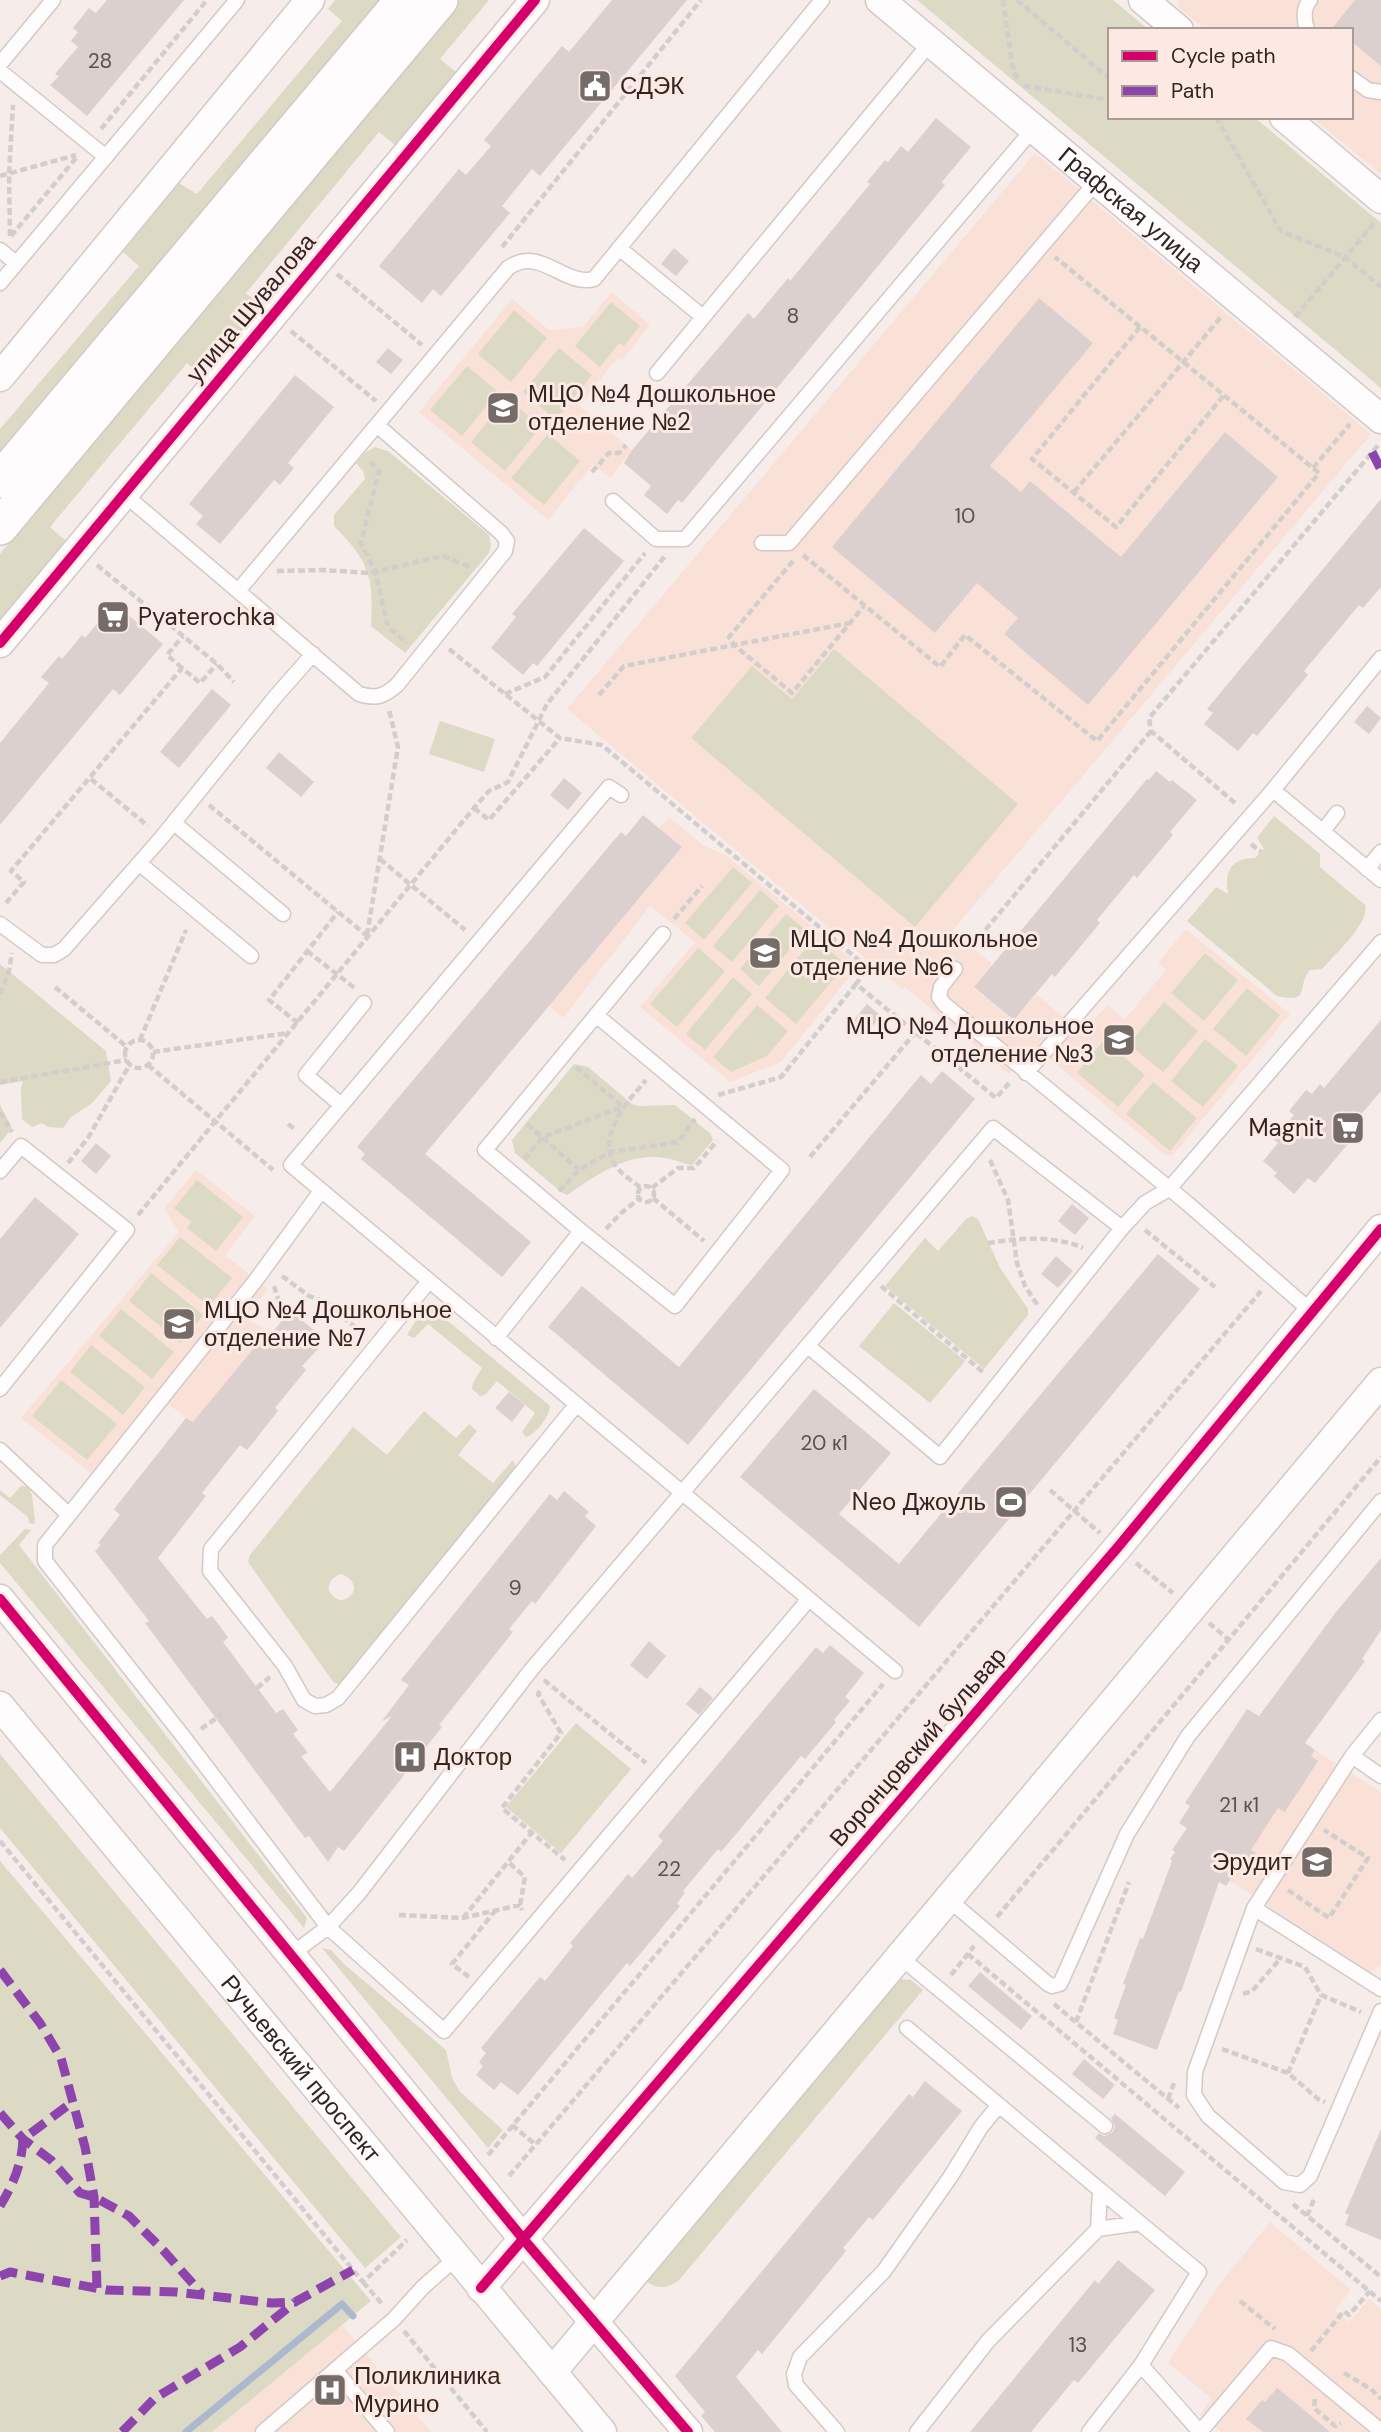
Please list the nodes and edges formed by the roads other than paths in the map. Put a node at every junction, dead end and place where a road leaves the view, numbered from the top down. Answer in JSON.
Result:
{"nodes":[{"id":1,"x":53,"y":0,"type":"edge"},
{"id":2,"x":237,"y":0,"type":"edge"},
{"id":3,"x":310,"y":0,"type":"edge"},
{"id":4,"x":403,"y":0,"type":"edge"},
{"id":5,"x":440,"y":0,"type":"edge"},
{"id":6,"x":535,"y":0,"type":"edge"},
{"id":7,"x":822,"y":0,"type":"edge"},
{"id":8,"x":880,"y":0,"type":"edge"},
{"id":9,"x":1310,"y":0,"type":"edge"},
{"id":10,"x":1146,"y":1,"type":"edge"},
{"id":11,"x":1177,"y":28,"type":"edge"},
{"id":12,"x":1306,"y":28,"type":"edge"},
{"id":13,"x":931,"y":42,"type":"junction"},
{"id":14,"x":0,"y":64,"type":"edge"},
{"id":15,"x":0,"y":71,"type":"edge"},
{"id":16,"x":1353,"y":80,"type":"edge"},
{"id":17,"x":1381,"y":92,"type":"edge"},
{"id":18,"x":1286,"y":119,"type":"edge"},
{"id":19,"x":1034,"y":128,"type":"junction"},
{"id":20,"x":106,"y":157,"type":"junction"},
{"id":21,"x":1097,"y":181,"type":"junction"},
{"id":22,"x":1381,"y":199,"type":"edge"},
{"id":23,"x":619,"y":248,"type":"junction"},
{"id":24,"x":0,"y":250,"type":"edge"},
{"id":25,"x":16,"y":263,"type":"junction"},
{"id":26,"x":0,"y":283,"type":"edge"},
{"id":27,"x":703,"y":317,"type":"junction"},
{"id":28,"x":657,"y":373,"type":"dead end"},
{"id":29,"x":0,"y":377,"type":"edge"},
{"id":30,"x":1367,"y":419,"type":"edge"},
{"id":31,"x":378,"y":426,"type":"junction"},
{"id":32,"x":0,"y":480,"type":"edge"},
{"id":33,"x":124,"y":494,"type":"junction"},
{"id":34,"x":613,"y":501,"type":"dead end"},
{"id":35,"x":0,"y":527,"type":"edge"},
{"id":36,"x":762,"y":543,"type":"dead end"},
{"id":37,"x":238,"y":591,"type":"junction"},
{"id":38,"x":0,"y":643,"type":"edge"},
{"id":39,"x":313,"y":654,"type":"junction"},
{"id":40,"x":1381,"y":658,"type":"edge"},
{"id":41,"x":1273,"y":790,"type":"junction"},
{"id":42,"x":621,"y":795,"type":"dead end"},
{"id":43,"x":1337,"y":813,"type":"dead end"},
{"id":44,"x":174,"y":823,"type":"junction"},
{"id":45,"x":1323,"y":831,"type":"junction"},
{"id":46,"x":1381,"y":852,"type":"edge"},
{"id":47,"x":140,"y":863,"type":"junction"},
{"id":48,"x":1367,"y":869,"type":"junction"},
{"id":49,"x":1381,"y":880,"type":"edge"},
{"id":50,"x":283,"y":914,"type":"dead end"},
{"id":51,"x":0,"y":924,"type":"edge"},
{"id":52,"x":667,"y":928,"type":"road end"},
{"id":53,"x":1381,"y":942,"type":"edge"},
{"id":54,"x":251,"y":956,"type":"dead end"},
{"id":55,"x":955,"y":969,"type":"dead end"},
{"id":56,"x":361,"y":997,"type":"road end"},
{"id":57,"x":596,"y":1015,"type":"junction"},
{"id":58,"x":1026,"y":1073,"type":"junction"},
{"id":59,"x":341,"y":1105,"type":"junction"},
{"id":60,"x":0,"y":1171,"type":"edge"},
{"id":61,"x":1169,"y":1189,"type":"junction"},
{"id":62,"x":320,"y":1191,"type":"junction"},
{"id":63,"x":1122,"y":1228,"type":"junction"},
{"id":64,"x":1381,"y":1229,"type":"edge"},
{"id":65,"x":582,"y":1231,"type":"junction"},
{"id":66,"x":429,"y":1281,"type":"junction"},
{"id":67,"x":1313,"y":1313,"type":"junction"},
{"id":68,"x":496,"y":1338,"type":"junction"},
{"id":69,"x":808,"y":1346,"type":"junction"},
{"id":70,"x":0,"y":1389,"type":"edge"},
{"id":71,"x":1376,"y":1397,"type":"edge"},
{"id":72,"x":576,"y":1405,"type":"junction"},
{"id":73,"x":0,"y":1450,"type":"edge"},
{"id":74,"x":682,"y":1493,"type":"junction"},
{"id":75,"x":1381,"y":1501,"type":"edge"},
{"id":76,"x":68,"y":1514,"type":"junction"},
{"id":77,"x":0,"y":1599,"type":"edge"},
{"id":78,"x":808,"y":1599,"type":"junction"},
{"id":79,"x":895,"y":1671,"type":"dead end"},
{"id":80,"x":0,"y":1706,"type":"edge"},
{"id":81,"x":1381,"y":1720,"type":"edge"},
{"id":82,"x":1352,"y":1756,"type":"junction"},
{"id":83,"x":1381,"y":1776,"type":"edge"},
{"id":84,"x":948,"y":1899,"type":"junction"},
{"id":85,"x":1254,"y":1908,"type":"junction"},
{"id":86,"x":328,"y":1927,"type":"junction"},
{"id":87,"x":292,"y":1954,"type":"junction"},
{"id":88,"x":900,"y":1956,"type":"junction"},
{"id":89,"x":1381,"y":1989,"type":"edge"},
{"id":90,"x":1379,"y":2015,"type":"edge"},
{"id":91,"x":907,"y":2028,"type":"dead end"},
{"id":92,"x":999,"y":2105,"type":"junction"},
{"id":93,"x":1105,"y":2126,"type":"dead end"},
{"id":94,"x":1100,"y":2190,"type":"junction"},
{"id":95,"x":1140,"y":2223,"type":"junction"},
{"id":96,"x":1098,"y":2229,"type":"junction"},
{"id":97,"x":524,"y":2240,"type":"junction"},
{"id":98,"x":456,"y":2258,"type":"junction"},
{"id":99,"x":481,"y":2288,"type":"junction"},
{"id":100,"x":594,"y":2322,"type":"junction"},
{"id":101,"x":1141,"y":2365,"type":"junction"},
{"id":102,"x":335,"y":2370,"type":"junction"},
{"id":103,"x":552,"y":2372,"type":"junction"},
{"id":104,"x":1381,"y":2431,"type":"edge"},
{"id":105,"x":263,"y":2432,"type":"edge"},
{"id":106,"x":387,"y":2432,"type":"edge"},
{"id":107,"x":602,"y":2432,"type":"edge"},
{"id":108,"x":688,"y":2432,"type":"edge"},
{"id":109,"x":837,"y":2432,"type":"edge"},
{"id":110,"x":917,"y":2432,"type":"edge"},
{"id":111,"x":1089,"y":2432,"type":"edge"},
{"id":112,"x":1200,"y":2432,"type":"edge"}],
"edges":[{"from":1,"to":14,"type":"lane"},
{"from":2,"to":20,"type":"lane"},
{"from":3,"to":29,"type":"street"},
{"from":4,"to":32,"type":"street"},
{"from":5,"to":35,"type":"street"},
{"from":6,"to":33,"type":"street","name":"улица Шувалова"},
{"from":7,"to":23,"type":"lane"},
{"from":8,"to":13,"type":"street","name":"Графская улица"},
{"from":9,"to":12,"type":"lane"},
{"from":10,"to":11,"type":"street"},
{"from":13,"to":19,"type":"street","name":"Графская улица"},
{"from":13,"to":27,"type":"lane"},
{"from":15,"to":20,"type":"lane"},
{"from":16,"to":17,"type":"lane"},
{"from":18,"to":22,"type":"street"},
{"from":19,"to":21,"type":"street","name":"Графская улица"},
{"from":19,"to":34,"type":"lane"},
{"from":20,"to":25,"type":"lane"},
{"from":21,"to":30,"type":"street","name":"Графская улица"},
{"from":21,"to":36,"type":"lane"},
{"from":23,"to":27,"type":"lane"},
{"from":23,"to":31,"type":"lane"},
{"from":24,"to":25,"type":"lane"},
{"from":25,"to":26,"type":"lane"},
{"from":27,"to":28,"type":"lane"},
{"from":31,"to":37,"type":"lane"},
{"from":31,"to":39,"type":"lane"},
{"from":33,"to":37,"type":"lane"},
{"from":33,"to":38,"type":"street","name":"улица Шувалова"},
{"from":37,"to":39,"type":"lane"},
{"from":39,"to":44,"type":"lane"},
{"from":40,"to":41,"type":"lane"},
{"from":41,"to":45,"type":"lane"},
{"from":41,"to":58,"type":"lane"},
{"from":42,"to":59,"type":"lane"},
{"from":43,"to":45,"type":"lane"},
{"from":44,"to":47,"type":"lane"},
{"from":44,"to":50,"type":"lane"},
{"from":45,"to":48,"type":"lane"},
{"from":46,"to":48,"type":"lane"},
{"from":47,"to":51,"type":"lane"},
{"from":47,"to":54,"type":"lane"},
{"from":48,"to":49,"type":"lane"},
{"from":52,"to":57,"type":"lane"},
{"from":53,"to":61,"type":"lane"},
{"from":55,"to":58,"type":"lane"},
{"from":56,"to":59,"type":"lane"},
{"from":57,"to":65,"type":"lane"},
{"from":57,"to":65,"type":"lane"},
{"from":58,"to":61,"type":"lane"},
{"from":59,"to":62,"type":"lane"},
{"from":60,"to":70,"type":"lane"},
{"from":61,"to":63,"type":"lane"},
{"from":61,"to":67,"type":"lane"},
{"from":62,"to":66,"type":"lane"},
{"from":62,"to":76,"type":"lane"},
{"from":63,"to":69,"type":"lane"},
{"from":63,"to":69,"type":"lane"},
{"from":64,"to":67,"type":"street","name":"Воронцовский бульвар"},
{"from":65,"to":68,"type":"lane"},
{"from":66,"to":68,"type":"lane"},
{"from":66,"to":72,"type":"lane"},
{"from":67,"to":97,"type":"street","name":"Воронцовский бульвар"},
{"from":68,"to":72,"type":"lane"},
{"from":69,"to":74,"type":"lane"},
{"from":71,"to":84,"type":"street"},
{"from":72,"to":74,"type":"lane"},
{"from":73,"to":76,"type":"lane"},
{"from":74,"to":78,"type":"lane"},
{"from":74,"to":86,"type":"lane"},
{"from":75,"to":84,"type":"lane"},
{"from":76,"to":86,"type":"lane"},
{"from":77,"to":87,"type":"street"},
{"from":78,"to":79,"type":"lane"},
{"from":78,"to":86,"type":"lane"},
{"from":80,"to":98,"type":"street","name":"Ручьевский проспект"},
{"from":81,"to":82,"type":"lane"},
{"from":82,"to":83,"type":"lane"},
{"from":82,"to":85,"type":"lane"},
{"from":84,"to":88,"type":"street"},
{"from":85,"to":89,"type":"lane"},
{"from":85,"to":90,"type":"lane"},
{"from":86,"to":87,"type":"lane"},
{"from":87,"to":97,"type":"street"},
{"from":88,"to":93,"type":"lane"},
{"from":88,"to":100,"type":"street"},
{"from":91,"to":92,"type":"lane"},
{"from":92,"to":94,"type":"lane"},
{"from":92,"to":109,"type":"lane"},
{"from":94,"to":95,"type":"lane"},
{"from":94,"to":96,"type":"lane"},
{"from":95,"to":96,"type":"lane"},
{"from":95,"to":101,"type":"lane"},
{"from":96,"to":110,"type":"lane"},
{"from":97,"to":99,"type":"street","name":"Воронцовский бульвар"},
{"from":97,"to":100,"type":"street"},
{"from":98,"to":99,"type":"street","name":"Ручьевский проспект"},
{"from":98,"to":102,"type":"lane"},
{"from":99,"to":103,"type":"street","name":"Ручьевский проспект"},
{"from":100,"to":103,"type":"street"},
{"from":100,"to":108,"type":"street"},
{"from":101,"to":111,"type":"lane"},
{"from":101,"to":112,"type":"lane"},
{"from":102,"to":105,"type":"lane"},
{"from":102,"to":106,"type":"lane"},
{"from":103,"to":107,"type":"street","name":"Ручьевский проспект"},
{"from":104,"to":112,"type":"lane"}]}
